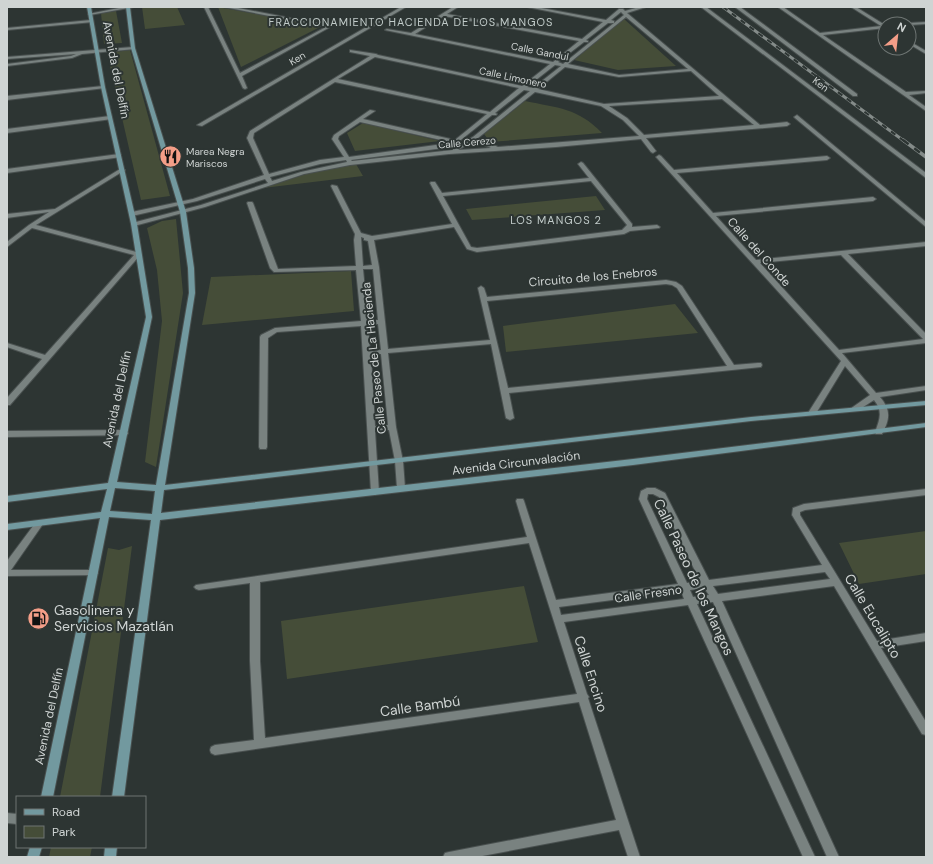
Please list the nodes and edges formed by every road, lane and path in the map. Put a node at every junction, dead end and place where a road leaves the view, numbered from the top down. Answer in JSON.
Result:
{"nodes":[{"id":1,"x":107,"y":7,"type":"edge"},
{"id":2,"x":206,"y":7,"type":"edge"},
{"id":3,"x":226,"y":7,"type":"edge"},
{"id":4,"x":404,"y":7,"type":"edge"},
{"id":5,"x":456,"y":7,"type":"edge"},
{"id":6,"x":529,"y":7,"type":"edge"},
{"id":7,"x":644,"y":7,"type":"edge"},
{"id":8,"x":703,"y":7,"type":"edge"},
{"id":9,"x":736,"y":7,"type":"edge"},
{"id":10,"x":780,"y":7,"type":"edge"},
{"id":11,"x":853,"y":7,"type":"edge"},
{"id":12,"x":130,"y":8,"type":"edge"},
{"id":13,"x":622,"y":11,"type":"edge"},
{"id":14,"x":90,"y":13,"type":"edge"},
{"id":15,"x":443,"y":15,"type":"junction"},
{"id":16,"x":609,"y":21,"type":"junction"},
{"id":17,"x":877,"y":22,"type":"edge"},
{"id":18,"x":616,"y":23,"type":"junction"},
{"id":19,"x":877,"y":28,"type":"edge"},
{"id":20,"x":7,"y":29,"type":"edge"},
{"id":21,"x":387,"y":30,"type":"dead end"},
{"id":22,"x":821,"y":34,"type":"junction"},
{"id":23,"x":411,"y":35,"type":"junction"},
{"id":24,"x":584,"y":41,"type":"junction"},
{"id":25,"x":594,"y":42,"type":"junction"},
{"id":26,"x":917,"y":47,"type":"edge"},
{"id":27,"x":133,"y":48,"type":"junction"},
{"id":28,"x":352,"y":51,"type":"dead end"},
{"id":29,"x":98,"y":52,"type":"junction"},
{"id":30,"x":82,"y":53,"type":"junction"},
{"id":31,"x":926,"y":53,"type":"edge"},
{"id":32,"x":376,"y":56,"type":"junction"},
{"id":33,"x":7,"y":58,"type":"edge"},
{"id":34,"x":554,"y":64,"type":"junction"},
{"id":35,"x":7,"y":65,"type":"edge"},
{"id":36,"x":564,"y":66,"type":"junction"},
{"id":37,"x":691,"y":70,"type":"junction"},
{"id":38,"x":239,"y":76,"type":"junction"},
{"id":39,"x":334,"y":80,"type":"junction"},
{"id":40,"x":103,"y":86,"type":"junction"},
{"id":41,"x":245,"y":88,"type":"dead end"},
{"id":42,"x":523,"y":88,"type":"junction"},
{"id":43,"x":534,"y":90,"type":"junction"},
{"id":44,"x":926,"y":92,"type":"edge"},
{"id":45,"x":905,"y":94,"type":"junction"},
{"id":46,"x":855,"y":95,"type":"dead end"},
{"id":47,"x":723,"y":97,"type":"junction"},
{"id":48,"x":7,"y":98,"type":"edge"},
{"id":49,"x":603,"y":105,"type":"junction"},
{"id":50,"x":926,"y":109,"type":"edge"},
{"id":51,"x":372,"y":111,"type":"dead end"},
{"id":52,"x":491,"y":113,"type":"junction"},
{"id":53,"x":502,"y":116,"type":"junction"},
{"id":54,"x":797,"y":117,"type":"dead end"},
{"id":55,"x":110,"y":118,"type":"junction"},
{"id":56,"x":359,"y":120,"type":"junction"},
{"id":57,"x":787,"y":124,"type":"dead end"},
{"id":58,"x":200,"y":125,"type":"dead end"},
{"id":59,"x":759,"y":127,"type":"junction"},
{"id":60,"x":7,"y":131,"type":"edge"},
{"id":61,"x":643,"y":137,"type":"junction"},
{"id":62,"x":475,"y":138,"type":"junction"},
{"id":63,"x":455,"y":142,"type":"junction"},
{"id":64,"x":499,"y":148,"type":"junction"},
{"id":65,"x":653,"y":151,"type":"dead end"},
{"id":66,"x":449,"y":152,"type":"junction"},
{"id":67,"x":119,"y":156,"type":"junction"},
{"id":68,"x":659,"y":157,"type":"dead end"},
{"id":69,"x":346,"y":158,"type":"junction"},
{"id":70,"x":827,"y":158,"type":"dead end"},
{"id":71,"x":350,"y":164,"type":"junction"},
{"id":72,"x":581,"y":164,"type":"dead end"},
{"id":73,"x":122,"y":170,"type":"junction"},
{"id":74,"x":7,"y":171,"type":"edge"},
{"id":75,"x":673,"y":172,"type":"junction"},
{"id":76,"x":267,"y":176,"type":"junction"},
{"id":77,"x":926,"y":176,"type":"edge"},
{"id":78,"x":592,"y":179,"type":"junction"},
{"id":79,"x":270,"y":183,"type":"junction"},
{"id":80,"x":433,"y":183,"type":"dead end"},
{"id":81,"x":334,"y":186,"type":"dead end"},
{"id":82,"x":440,"y":195,"type":"junction"},
{"id":83,"x":873,"y":200,"type":"dead end"},
{"id":84,"x":250,"y":203,"type":"dead end"},
{"id":85,"x":180,"y":204,"type":"junction"},
{"id":86,"x":55,"y":210,"type":"junction"},
{"id":87,"x":183,"y":212,"type":"junction"},
{"id":88,"x":132,"y":214,"type":"junction"},
{"id":89,"x":711,"y":215,"type":"junction"},
{"id":90,"x":7,"y":216,"type":"edge"},
{"id":91,"x":134,"y":224,"type":"junction"},
{"id":92,"x":456,"y":225,"type":"junction"},
{"id":93,"x":926,"y":225,"type":"edge"},
{"id":94,"x":31,"y":226,"type":"junction"},
{"id":95,"x":657,"y":227,"type":"dead end"},
{"id":96,"x":628,"y":229,"type":"junction"},
{"id":97,"x":357,"y":237,"type":"junction"},
{"id":98,"x":371,"y":238,"type":"junction"},
{"id":99,"x":926,"y":244,"type":"edge"},
{"id":100,"x":7,"y":245,"type":"edge"},
{"id":101,"x":843,"y":253,"type":"junction"},
{"id":102,"x":138,"y":254,"type":"junction"},
{"id":103,"x":754,"y":262,"type":"junction"},
{"id":104,"x":376,"y":267,"type":"junction"},
{"id":105,"x":360,"y":268,"type":"junction"},
{"id":106,"x":481,"y":288,"type":"dead end"},
{"id":107,"x":484,"y":299,"type":"junction"},
{"id":108,"x":381,"y":322,"type":"junction"},
{"id":109,"x":364,"y":324,"type":"junction"},
{"id":110,"x":926,"y":339,"type":"edge"},
{"id":111,"x":494,"y":342,"type":"junction"},
{"id":112,"x":7,"y":345,"type":"edge"},
{"id":113,"x":386,"y":352,"type":"junction"},
{"id":114,"x":836,"y":352,"type":"junction"},
{"id":115,"x":367,"y":353,"type":"junction"},
{"id":116,"x":47,"y":358,"type":"junction"},
{"id":117,"x":845,"y":361,"type":"junction"},
{"id":118,"x":758,"y":365,"type":"dead end"},
{"id":119,"x":732,"y":368,"type":"junction"},
{"id":120,"x":926,"y":388,"type":"edge"},
{"id":121,"x":504,"y":391,"type":"junction"},
{"id":122,"x":874,"y":396,"type":"junction"},
{"id":123,"x":7,"y":403,"type":"edge"},
{"id":124,"x":926,"y":403,"type":"edge"},
{"id":125,"x":883,"y":406,"type":"junction"},
{"id":126,"x":854,"y":409,"type":"junction"},
{"id":127,"x":812,"y":413,"type":"junction"},
{"id":128,"x":510,"y":418,"type":"dead end"},
{"id":129,"x":926,"y":425,"type":"edge"},
{"id":130,"x":392,"y":427,"type":"junction"},
{"id":131,"x":372,"y":429,"type":"junction"},
{"id":132,"x":879,"y":432,"type":"junction"},
{"id":133,"x":124,"y":433,"type":"junction"},
{"id":134,"x":7,"y":434,"type":"edge"},
{"id":135,"x":263,"y":447,"type":"dead end"},
{"id":136,"x":400,"y":461,"type":"junction"},
{"id":137,"x":372,"y":464,"type":"junction"},
{"id":138,"x":112,"y":485,"type":"junction"},
{"id":139,"x":160,"y":488,"type":"junction"},
{"id":140,"x":401,"y":488,"type":"junction"},
{"id":141,"x":375,"y":492,"type":"junction"},
{"id":142,"x":926,"y":492,"type":"edge"},
{"id":143,"x":7,"y":498,"type":"edge"},
{"id":144,"x":520,"y":501,"type":"dead end"},
{"id":145,"x":105,"y":514,"type":"junction"},
{"id":146,"x":156,"y":517,"type":"junction"},
{"id":147,"x":39,"y":524,"type":"junction"},
{"id":148,"x":7,"y":527,"type":"edge"},
{"id":149,"x":533,"y":539,"type":"junction"},
{"id":150,"x":7,"y":568,"type":"edge"},
{"id":151,"x":827,"y":568,"type":"junction"},
{"id":152,"x":7,"y":573,"type":"edge"},
{"id":153,"x":93,"y":574,"type":"junction"},
{"id":154,"x":255,"y":580,"type":"junction"},
{"id":155,"x":835,"y":582,"type":"junction"},
{"id":156,"x":706,"y":584,"type":"junction"},
{"id":157,"x":198,"y":587,"type":"dead end"},
{"id":158,"x":683,"y":587,"type":"junction"},
{"id":159,"x":716,"y":598,"type":"junction"},
{"id":160,"x":690,"y":601,"type":"junction"},
{"id":161,"x":554,"y":604,"type":"junction"},
{"id":162,"x":559,"y":619,"type":"junction"},
{"id":163,"x":926,"y":637,"type":"edge"},
{"id":164,"x":874,"y":645,"type":"junction"},
{"id":165,"x":584,"y":697,"type":"junction"},
{"id":166,"x":926,"y":732,"type":"edge"},
{"id":167,"x":260,"y":743,"type":"junction"},
{"id":168,"x":215,"y":750,"type":"dead end"},
{"id":169,"x":47,"y":796,"type":"edge"},
{"id":170,"x":118,"y":796,"type":"edge"},
{"id":171,"x":622,"y":824,"type":"junction"},
{"id":172,"x":449,"y":857,"type":"edge"},
{"id":173,"x":634,"y":857,"type":"edge"},
{"id":174,"x":809,"y":857,"type":"edge"},
{"id":175,"x":833,"y":857,"type":"edge"}],
"edges":[{"from":1,"to":14,"type":"street"},
{"from":2,"to":38,"type":"street"},
{"from":3,"to":38,"type":"street"},
{"from":4,"to":58,"type":"street","name":"Ken"},
{"from":5,"to":15,"type":"street"},
{"from":6,"to":16,"type":"street"},
{"from":7,"to":13,"type":"street"},
{"from":8,"to":77,"type":"street","name":"Ken"},
{"from":9,"to":46,"type":"street"},
{"from":10,"to":22,"type":"street"},
{"from":11,"to":17,"type":"street"},
{"from":12,"to":14,"type":"street"},
{"from":12,"to":27,"type":"street","name":"Avenida del Delfín"},
{"from":13,"to":16,"type":"street","name":"Calle Cerezo"},
{"from":13,"to":18,"type":"street"},
{"from":13,"to":37,"type":"street"},
{"from":14,"to":20,"type":"street"},
{"from":14,"to":29,"type":"street","name":"Avenida del Delfín"},
{"from":15,"to":23,"type":"street"},
{"from":15,"to":24,"type":"street"},
{"from":16,"to":18,"type":"street"},
{"from":16,"to":24,"type":"street","name":"Calle Cerezo"},
{"from":18,"to":25,"type":"street"},
{"from":19,"to":22,"type":"street"},
{"from":21,"to":23,"type":"street","name":"Calle Gandul"},
{"from":22,"to":45,"type":"street"},
{"from":23,"to":34,"type":"street","name":"Calle Gandul"},
{"from":24,"to":25,"type":"street"},
{"from":24,"to":34,"type":"street","name":"Calle Cerezo"},
{"from":25,"to":36,"type":"street"},
{"from":26,"to":31,"type":"street"},
{"from":27,"to":29,"type":"street"},
{"from":27,"to":85,"type":"street","name":"Avenida del Delfín"},
{"from":28,"to":32,"type":"street","name":"Calle Limonero"},
{"from":29,"to":30,"type":"street"},
{"from":29,"to":40,"type":"street","name":"Avenida del Delfín"},
{"from":30,"to":33,"type":"street"},
{"from":30,"to":35,"type":"street"},
{"from":32,"to":39,"type":"street"},
{"from":32,"to":42,"type":"street","name":"Calle Limonero"},
{"from":34,"to":36,"type":"street","name":"Calle Gandul"},
{"from":34,"to":42,"type":"street","name":"Calle Cerezo"},
{"from":36,"to":37,"type":"street","name":"Calle Gandul"},
{"from":36,"to":43,"type":"street"},
{"from":37,"to":47,"type":"street"},
{"from":38,"to":41,"type":"street"},
{"from":39,"to":52,"type":"street"},
{"from":39,"to":76,"type":"street"},
{"from":40,"to":48,"type":"street"},
{"from":40,"to":55,"type":"street","name":"Avenida del Delfín"},
{"from":42,"to":43,"type":"street","name":"Calle Limonero"},
{"from":42,"to":52,"type":"street","name":"Calle Cerezo"},
{"from":43,"to":49,"type":"street","name":"Calle Limonero"},
{"from":43,"to":53,"type":"street"},
{"from":44,"to":45,"type":"street"},
{"from":45,"to":50,"type":"street"},
{"from":47,"to":49,"type":"street"},
{"from":47,"to":59,"type":"street"},
{"from":49,"to":61,"type":"street","name":"Calle Limonero"},
{"from":51,"to":56,"type":"street"},
{"from":52,"to":53,"type":"street"},
{"from":52,"to":63,"type":"street","name":"Calle Cerezo"},
{"from":53,"to":62,"type":"street"},
{"from":54,"to":93,"type":"street"},
{"from":55,"to":60,"type":"street"},
{"from":55,"to":67,"type":"street","name":"Avenida del Delfín"},
{"from":56,"to":63,"type":"street"},
{"from":56,"to":69,"type":"street"},
{"from":57,"to":59,"type":"street","name":"Calle Cerezo"},
{"from":59,"to":61,"type":"street","name":"Calle Cerezo"},
{"from":61,"to":64,"type":"street","name":"Calle Cerezo"},
{"from":61,"to":65,"type":"street","name":"Calle Limonero"},
{"from":62,"to":64,"type":"street"},
{"from":62,"to":66,"type":"street"},
{"from":63,"to":69,"type":"street","name":"Calle Cerezo"},
{"from":64,"to":66,"type":"street","name":"Calle Cerezo"},
{"from":66,"to":71,"type":"street","name":"Calle Cerezo"},
{"from":67,"to":73,"type":"street","name":"Avenida del Delfín"},
{"from":67,"to":74,"type":"street"},
{"from":68,"to":75,"type":"street","name":"Calle del Conde"},
{"from":69,"to":71,"type":"street"},
{"from":69,"to":76,"type":"street","name":"Calle Cerezo"},
{"from":70,"to":75,"type":"street"},
{"from":71,"to":79,"type":"street","name":"Calle Cerezo"},
{"from":72,"to":78,"type":"street"},
{"from":73,"to":86,"type":"street"},
{"from":73,"to":88,"type":"street","name":"Avenida del Delfín"},
{"from":75,"to":89,"type":"street","name":"Calle del Conde"},
{"from":76,"to":79,"type":"street"},
{"from":76,"to":85,"type":"street","name":"Calle Cerezo"},
{"from":78,"to":82,"type":"street"},
{"from":78,"to":96,"type":"street"},
{"from":79,"to":87,"type":"street","name":"Calle Cerezo"},
{"from":80,"to":82,"type":"street"},
{"from":81,"to":97,"type":"street","name":"Calle Paseo de La Hacienda"},
{"from":82,"to":92,"type":"street"},
{"from":83,"to":89,"type":"street"},
{"from":84,"to":105,"type":"street"},
{"from":85,"to":87,"type":"street","name":"Avenida del Delfín"},
{"from":85,"to":88,"type":"street"},
{"from":86,"to":90,"type":"street"},
{"from":86,"to":94,"type":"street"},
{"from":87,"to":91,"type":"street"},
{"from":87,"to":139,"type":"street","name":"Avenida del Delfín"},
{"from":88,"to":91,"type":"street","name":"Avenida del Delfín"},
{"from":89,"to":103,"type":"street","name":"Calle del Conde"},
{"from":91,"to":102,"type":"street","name":"Avenida del Delfín"},
{"from":92,"to":96,"type":"street"},
{"from":92,"to":98,"type":"street"},
{"from":94,"to":100,"type":"street"},
{"from":94,"to":102,"type":"street"},
{"from":95,"to":96,"type":"street"},
{"from":97,"to":98,"type":"street"},
{"from":97,"to":105,"type":"street","name":"Calle Paseo de La Hacienda"},
{"from":98,"to":104,"type":"street","name":"Calle Paseo de La Hacienda"},
{"from":99,"to":101,"type":"street"},
{"from":101,"to":103,"type":"street"},
{"from":101,"to":110,"type":"street"},
{"from":102,"to":116,"type":"street"},
{"from":102,"to":133,"type":"street","name":"Avenida del Delfín"},
{"from":103,"to":114,"type":"street","name":"Calle del Conde"},
{"from":104,"to":105,"type":"street"},
{"from":104,"to":108,"type":"street","name":"Calle Paseo de La Hacienda"},
{"from":105,"to":109,"type":"street","name":"Calle Paseo de La Hacienda"},
{"from":106,"to":107,"type":"street"},
{"from":107,"to":111,"type":"street"},
{"from":107,"to":119,"type":"street","name":"Circuito de los Enebros"},
{"from":108,"to":109,"type":"street"},
{"from":108,"to":113,"type":"street","name":"Calle Paseo de La Hacienda"},
{"from":109,"to":115,"type":"street","name":"Calle Paseo de La Hacienda"},
{"from":109,"to":135,"type":"street"},
{"from":110,"to":114,"type":"street"},
{"from":111,"to":113,"type":"street"},
{"from":111,"to":121,"type":"street"},
{"from":112,"to":116,"type":"street"},
{"from":113,"to":115,"type":"street"},
{"from":113,"to":130,"type":"street","name":"Calle Paseo de La Hacienda"},
{"from":114,"to":117,"type":"street","name":"Calle del Conde"},
{"from":115,"to":131,"type":"street","name":"Calle Paseo de La Hacienda"},
{"from":116,"to":123,"type":"street"},
{"from":117,"to":122,"type":"street"},
{"from":117,"to":127,"type":"street"},
{"from":118,"to":119,"type":"street"},
{"from":119,"to":121,"type":"street"},
{"from":120,"to":122,"type":"street"},
{"from":121,"to":128,"type":"street"},
{"from":122,"to":125,"type":"street"},
{"from":122,"to":126,"type":"street"},
{"from":124,"to":125,"type":"street","name":"Avenida Circunvalación"},
{"from":125,"to":126,"type":"street","name":"Avenida Circunvalación"},
{"from":125,"to":132,"type":"street"},
{"from":126,"to":127,"type":"street","name":"Avenida Circunvalación"},
{"from":127,"to":136,"type":"street","name":"Avenida Circunvalación"},
{"from":129,"to":132,"type":"street","name":"Avenida Circunvalación"},
{"from":130,"to":131,"type":"street"},
{"from":130,"to":136,"type":"street","name":"Calle Paseo de La Hacienda"},
{"from":131,"to":137,"type":"street","name":"Calle Paseo de La Hacienda"},
{"from":132,"to":140,"type":"street","name":"Avenida Circunvalación"},
{"from":133,"to":134,"type":"street"},
{"from":133,"to":138,"type":"street","name":"Avenida del Delfín"},
{"from":136,"to":137,"type":"street","name":"Avenida Circunvalación"},
{"from":136,"to":140,"type":"street","name":"Calle Paseo de La Hacienda"},
{"from":137,"to":139,"type":"street","name":"Avenida Circunvalación"},
{"from":137,"to":141,"type":"street","name":"Calle Paseo de La Hacienda"},
{"from":138,"to":139,"type":"street","name":"Avenida Circunvalación"},
{"from":138,"to":143,"type":"street","name":"Avenida Circunvalación"},
{"from":138,"to":145,"type":"street","name":"Avenida del Delfín"},
{"from":139,"to":146,"type":"street","name":"Avenida del Delfín"},
{"from":140,"to":141,"type":"street","name":"Avenida Circunvalación"},
{"from":141,"to":146,"type":"street","name":"Avenida Circunvalación"},
{"from":142,"to":151,"type":"street","name":"Calle Eucalipto"},
{"from":144,"to":149,"type":"street","name":"Calle Encino"},
{"from":145,"to":146,"type":"street","name":"Avenida Circunvalación"},
{"from":145,"to":147,"type":"street","name":"Avenida Circunvalación"},
{"from":145,"to":153,"type":"street","name":"Avenida del Delfín"},
{"from":146,"to":170,"type":"street","name":"Avenida del Delfín"},
{"from":147,"to":148,"type":"street","name":"Avenida Circunvalación"},
{"from":147,"to":150,"type":"street"},
{"from":149,"to":154,"type":"street"},
{"from":149,"to":161,"type":"street","name":"Calle Encino"},
{"from":151,"to":155,"type":"street","name":"Calle Eucalipto"},
{"from":151,"to":156,"type":"street","name":"Calle Fresno"},
{"from":152,"to":153,"type":"street"},
{"from":153,"to":169,"type":"street","name":"Avenida del Delfín"},
{"from":154,"to":157,"type":"street"},
{"from":154,"to":167,"type":"street"},
{"from":155,"to":159,"type":"street","name":"Calle Fresno"},
{"from":155,"to":164,"type":"street","name":"Calle Eucalipto"},
{"from":156,"to":158,"type":"street","name":"Calle Fresno"},
{"from":156,"to":158,"type":"street","name":"Calle Paseo de los Mangos"},
{"from":156,"to":159,"type":"street","name":"Calle Paseo de los Mangos"},
{"from":158,"to":160,"type":"street","name":"Calle Paseo de los Mangos"},
{"from":158,"to":161,"type":"street","name":"Calle Fresno"},
{"from":159,"to":160,"type":"street","name":"Calle Fresno"},
{"from":159,"to":175,"type":"street","name":"Calle Paseo de los Mangos"},
{"from":160,"to":162,"type":"street","name":"Calle Fresno"},
{"from":160,"to":174,"type":"street","name":"Calle Paseo de los Mangos"},
{"from":161,"to":162,"type":"street","name":"Calle Encino"},
{"from":162,"to":165,"type":"street","name":"Calle Encino"},
{"from":163,"to":164,"type":"street"},
{"from":164,"to":166,"type":"street","name":"Calle Eucalipto"},
{"from":165,"to":167,"type":"street","name":"Calle Bambú"},
{"from":165,"to":171,"type":"street","name":"Calle Encino"},
{"from":167,"to":168,"type":"street","name":"Calle Bambú"},
{"from":171,"to":172,"type":"street"},
{"from":171,"to":173,"type":"street","name":"Calle Encino"}]}
